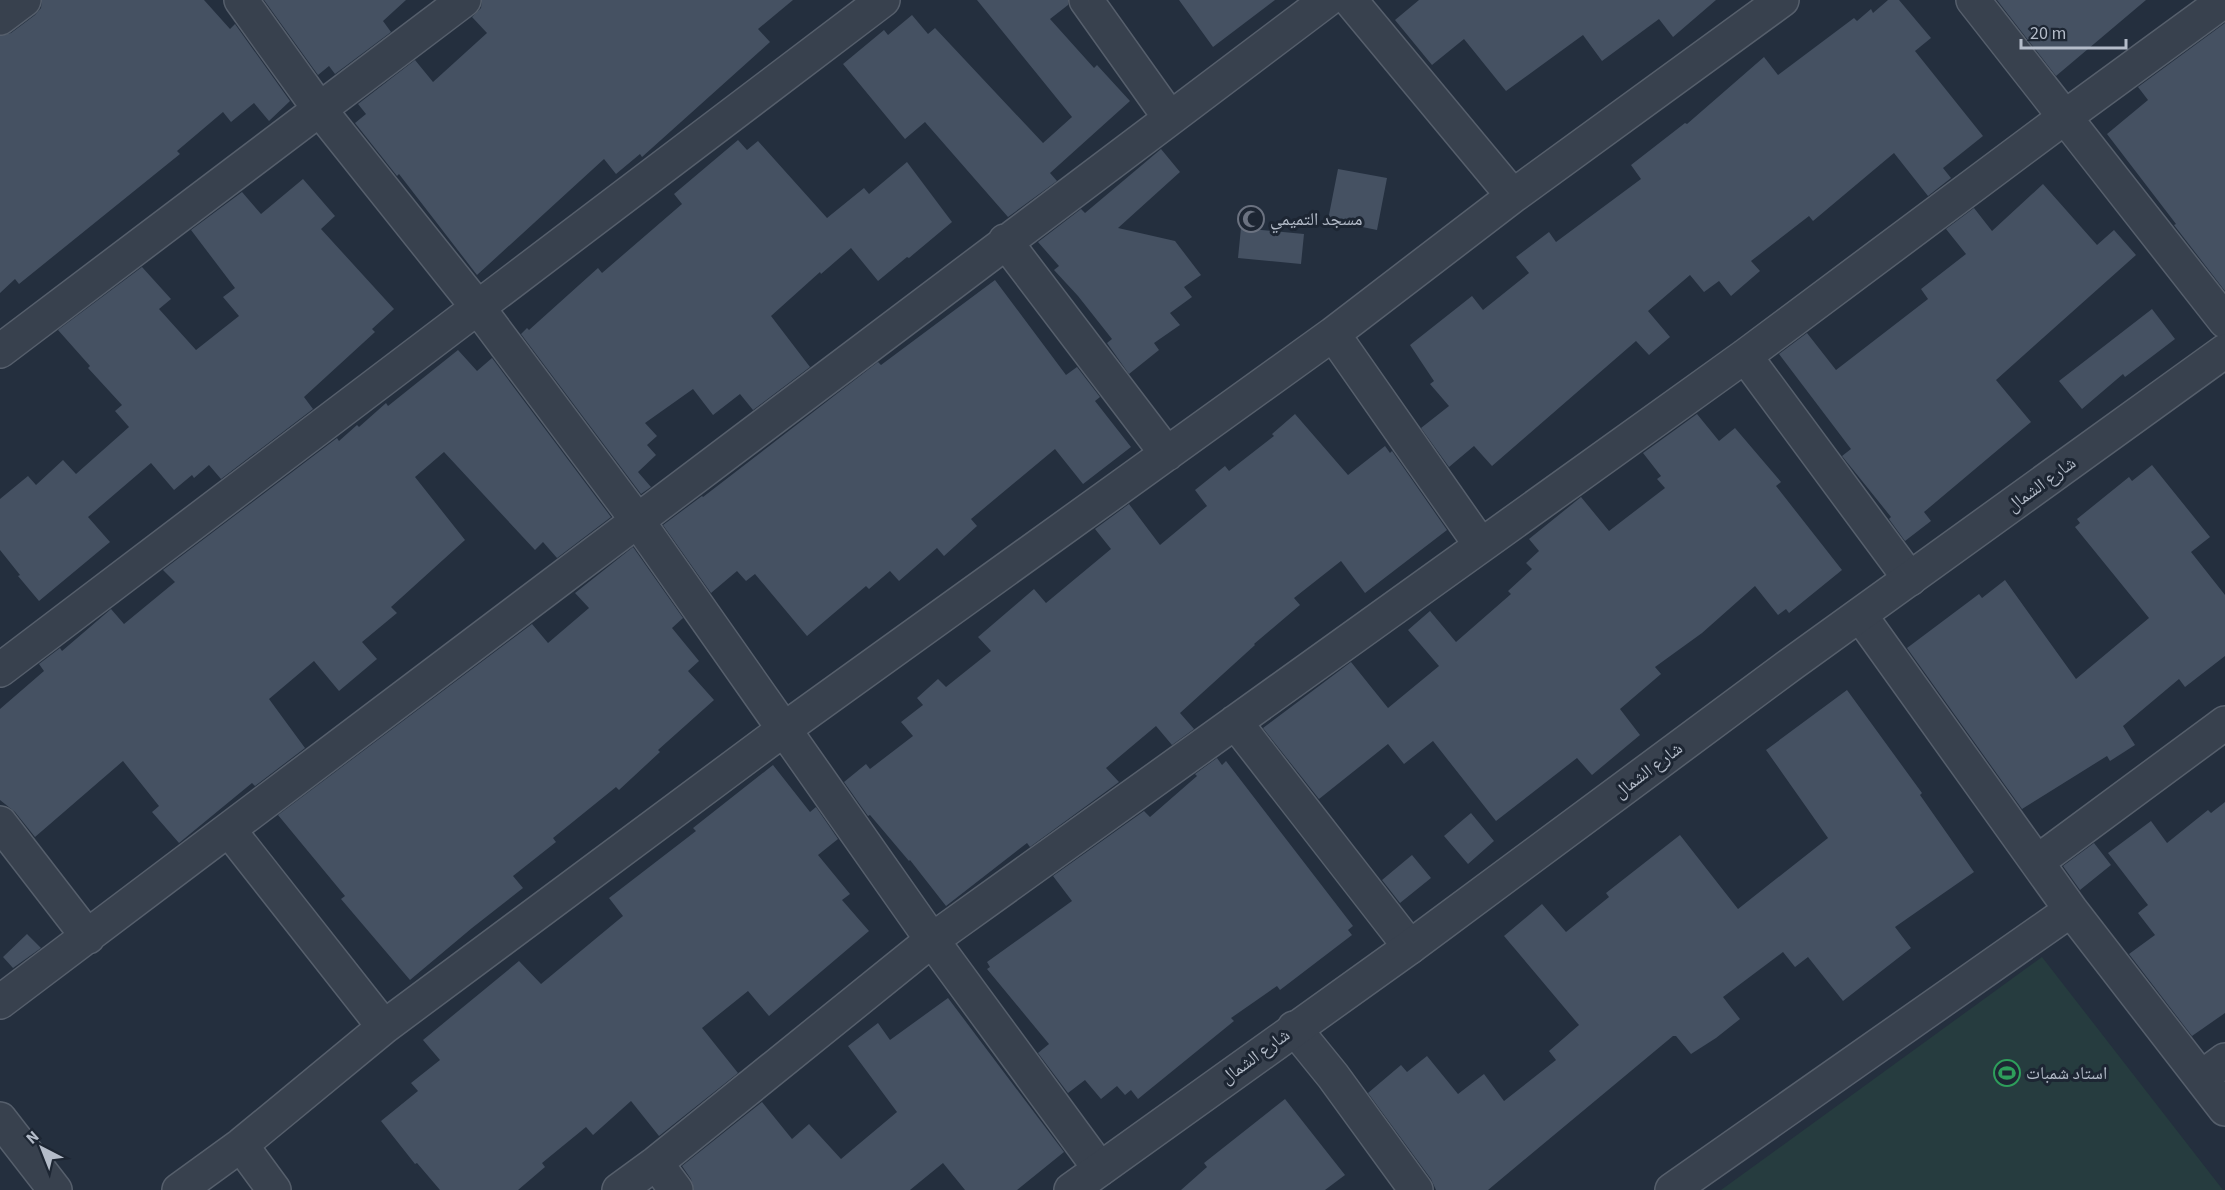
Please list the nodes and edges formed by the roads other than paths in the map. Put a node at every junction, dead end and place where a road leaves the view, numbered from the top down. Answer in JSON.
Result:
{"nodes":[{"id":1,"x":24,"y":0,"type":"edge"},
{"id":2,"x":241,"y":0,"type":"edge"},
{"id":3,"x":464,"y":0,"type":"edge"},
{"id":4,"x":883,"y":0,"type":"edge"},
{"id":5,"x":1086,"y":0,"type":"edge"},
{"id":6,"x":1327,"y":0,"type":"edge"},
{"id":7,"x":1350,"y":0,"type":"edge"},
{"id":8,"x":1782,"y":0,"type":"edge"},
{"id":9,"x":1973,"y":0,"type":"edge"},
{"id":10,"x":2225,"y":0,"type":"edge"},
{"id":11,"x":0,"y":18,"type":"edge"},
{"id":12,"x":320,"y":110,"type":"junction"},
{"id":13,"x":2065,"y":117,"type":"junction"},
{"id":14,"x":1170,"y":118,"type":"junction"},
{"id":15,"x":1513,"y":196,"type":"junction"},
{"id":16,"x":1005,"y":241,"type":"junction"},
{"id":17,"x":479,"y":309,"type":"junction"},
{"id":18,"x":2225,"y":321,"type":"edge"},
{"id":19,"x":1333,"y":334,"type":"junction"},
{"id":20,"x":0,"y":351,"type":"edge"},
{"id":21,"x":2225,"y":351,"type":"edge"},
{"id":22,"x":1745,"y":356,"type":"junction"},
{"id":23,"x":1167,"y":454,"type":"junction"},
{"id":24,"x":637,"y":520,"type":"junction"},
{"id":25,"x":1480,"y":544,"type":"junction"},
{"id":26,"x":1910,"y":579,"type":"junction"},
{"id":27,"x":1860,"y":615,"type":"junction"},
{"id":28,"x":0,"y":670,"type":"edge"},
{"id":29,"x":1235,"y":722,"type":"junction"},
{"id":30,"x":2225,"y":723,"type":"edge"},
{"id":31,"x":783,"y":730,"type":"junction"},
{"id":32,"x":0,"y":823,"type":"edge"},
{"id":33,"x":229,"y":831,"type":"junction"},
{"id":34,"x":2037,"y":862,"type":"junction"},
{"id":35,"x":2071,"y":910,"type":"junction"},
{"id":36,"x":88,"y":937,"type":"junction"},
{"id":37,"x":932,"y":940,"type":"junction"},
{"id":38,"x":1410,"y":947,"type":"junction"},
{"id":39,"x":0,"y":1002,"type":"edge"},
{"id":40,"x":384,"y":1027,"type":"junction"},
{"id":41,"x":1294,"y":1028,"type":"junction"},
{"id":42,"x":2213,"y":1069,"type":"edge"},
{"id":43,"x":2225,"y":1109,"type":"edge"},
{"id":44,"x":0,"y":1119,"type":"edge"},
{"id":45,"x":241,"y":1145,"type":"junction"},
{"id":46,"x":656,"y":1163,"type":"junction"},
{"id":47,"x":1100,"y":1169,"type":"junction"},
{"id":48,"x":55,"y":1190,"type":"edge"},
{"id":49,"x":179,"y":1190,"type":"edge"},
{"id":50,"x":274,"y":1190,"type":"edge"},
{"id":51,"x":619,"y":1190,"type":"edge"},
{"id":52,"x":676,"y":1190,"type":"edge"},
{"id":53,"x":1071,"y":1190,"type":"edge"},
{"id":54,"x":1416,"y":1190,"type":"edge"},
{"id":55,"x":1672,"y":1190,"type":"edge"}],
"edges":[{"from":1,"to":11,"type":"street"},
{"from":2,"to":12,"type":"street"},
{"from":3,"to":12,"type":"street"},
{"from":4,"to":17,"type":"street"},
{"from":5,"to":14,"type":"street"},
{"from":6,"to":14,"type":"street"},
{"from":7,"to":15,"type":"street"},
{"from":8,"to":15,"type":"street"},
{"from":9,"to":13,"type":"street"},
{"from":10,"to":13,"type":"street"},
{"from":12,"to":17,"type":"street"},
{"from":12,"to":20,"type":"street"},
{"from":13,"to":18,"type":"street"},
{"from":13,"to":22,"type":"street"},
{"from":14,"to":16,"type":"street"},
{"from":15,"to":19,"type":"street"},
{"from":16,"to":23,"type":"street"},
{"from":16,"to":24,"type":"street"},
{"from":17,"to":24,"type":"street"},
{"from":17,"to":28,"type":"street"},
{"from":19,"to":23,"type":"street"},
{"from":19,"to":25,"type":"street"},
{"from":21,"to":26,"type":"street","name":"شارع الشمال"},
{"from":22,"to":25,"type":"street"},
{"from":22,"to":26,"type":"street"},
{"from":23,"to":31,"type":"street"},
{"from":24,"to":31,"type":"street"},
{"from":24,"to":33,"type":"street"},
{"from":25,"to":29,"type":"street"},
{"from":26,"to":27,"type":"street","name":"شارع الشمال"},
{"from":27,"to":34,"type":"street"},
{"from":27,"to":38,"type":"street","name":"شارع الشمال"},
{"from":29,"to":37,"type":"street"},
{"from":29,"to":38,"type":"street"},
{"from":30,"to":34,"type":"street"},
{"from":31,"to":37,"type":"street"},
{"from":31,"to":40,"type":"street"},
{"from":32,"to":36,"type":"street"},
{"from":33,"to":36,"type":"street"},
{"from":33,"to":40,"type":"street"},
{"from":34,"to":35,"type":"street"},
{"from":35,"to":42,"type":"street"},
{"from":35,"to":55,"type":"street"},
{"from":36,"to":39,"type":"street"},
{"from":37,"to":46,"type":"street"},
{"from":37,"to":47,"type":"street"},
{"from":38,"to":41,"type":"street","name":"شارع الشمال"},
{"from":40,"to":45,"type":"street"},
{"from":41,"to":47,"type":"street","name":"شارع الشمال"},
{"from":41,"to":54,"type":"street"},
{"from":42,"to":43,"type":"street"},
{"from":44,"to":48,"type":"street"},
{"from":45,"to":49,"type":"street"},
{"from":45,"to":50,"type":"street"},
{"from":46,"to":51,"type":"street"},
{"from":46,"to":52,"type":"street"},
{"from":47,"to":53,"type":"street","name":"شارع الشمال"}]}
